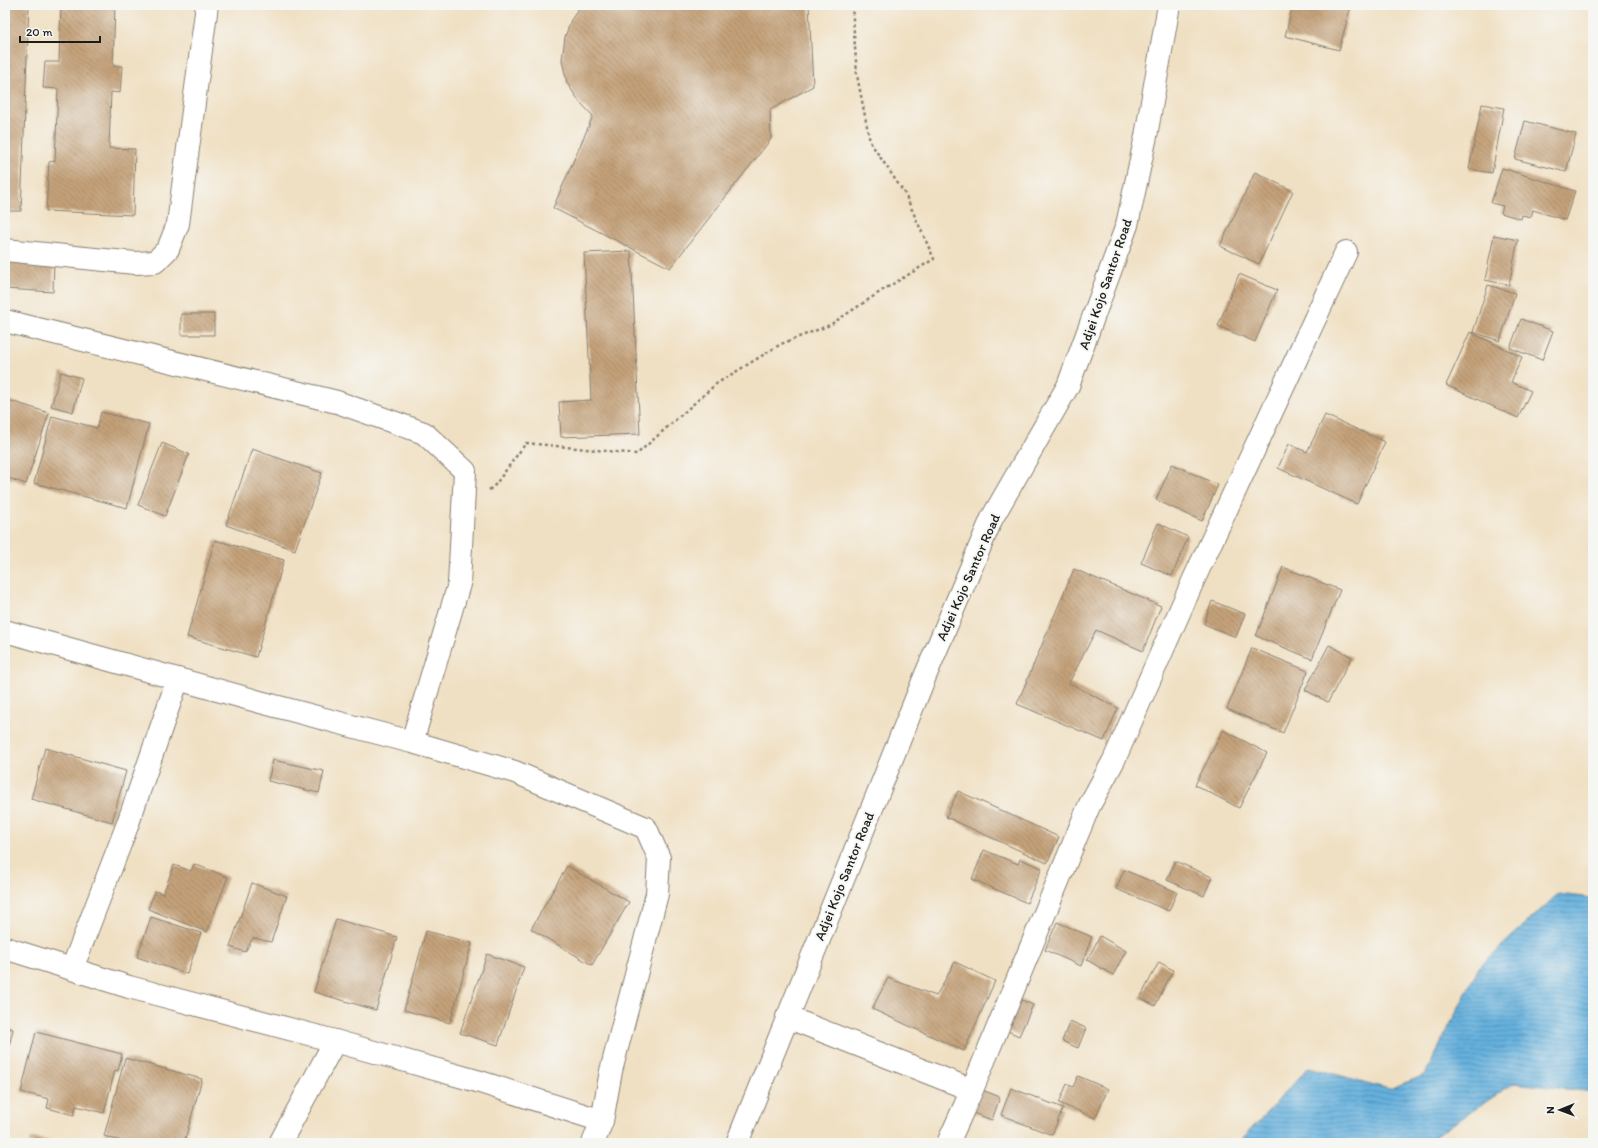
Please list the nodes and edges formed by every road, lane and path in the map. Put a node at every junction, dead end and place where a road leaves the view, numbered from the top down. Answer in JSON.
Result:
{"nodes":[{"id":1,"x":207,"y":5,"type":"edge"},
{"id":2,"x":852,"y":5,"type":"edge"},
{"id":3,"x":1168,"y":5,"type":"edge"},
{"id":4,"x":5,"y":250,"type":"edge"},
{"id":5,"x":1346,"y":252,"type":"dead end"},
{"id":6,"x":5,"y":321,"type":"edge"},
{"id":7,"x":463,"y":510,"type":"junction"},
{"id":8,"x":5,"y":631,"type":"edge"},
{"id":9,"x":178,"y":679,"type":"junction"},
{"id":10,"x":412,"y":742,"type":"junction"},
{"id":11,"x":5,"y":948,"type":"edge"},
{"id":12,"x":72,"y":970,"type":"junction"},
{"id":13,"x":787,"y":1017,"type":"junction"},
{"id":14,"x":335,"y":1040,"type":"junction"},
{"id":15,"x":972,"y":1090,"type":"junction"},
{"id":16,"x":602,"y":1121,"type":"junction"},
{"id":17,"x":280,"y":1143,"type":"edge"},
{"id":18,"x":593,"y":1143,"type":"edge"},
{"id":19,"x":737,"y":1143,"type":"edge"},
{"id":20,"x":948,"y":1143,"type":"edge"}],
"edges":[{"from":1,"to":4,"type":"street"},
{"from":2,"to":7,"type":"path"},
{"from":3,"to":13,"type":"street","name":"Adjei Kojo Santor Road"},
{"from":5,"to":15,"type":"street"},
{"from":6,"to":7,"type":"street"},
{"from":7,"to":10,"type":"street"},
{"from":8,"to":9,"type":"street"},
{"from":9,"to":10,"type":"street"},
{"from":9,"to":12,"type":"street"},
{"from":10,"to":16,"type":"street"},
{"from":11,"to":12,"type":"street"},
{"from":12,"to":14,"type":"street"},
{"from":13,"to":15,"type":"street"},
{"from":13,"to":19,"type":"street","name":"Adjei Kojo Santor Road"},
{"from":14,"to":16,"type":"street"},
{"from":14,"to":17,"type":"street"},
{"from":15,"to":20,"type":"street"},
{"from":16,"to":18,"type":"street"}]}
